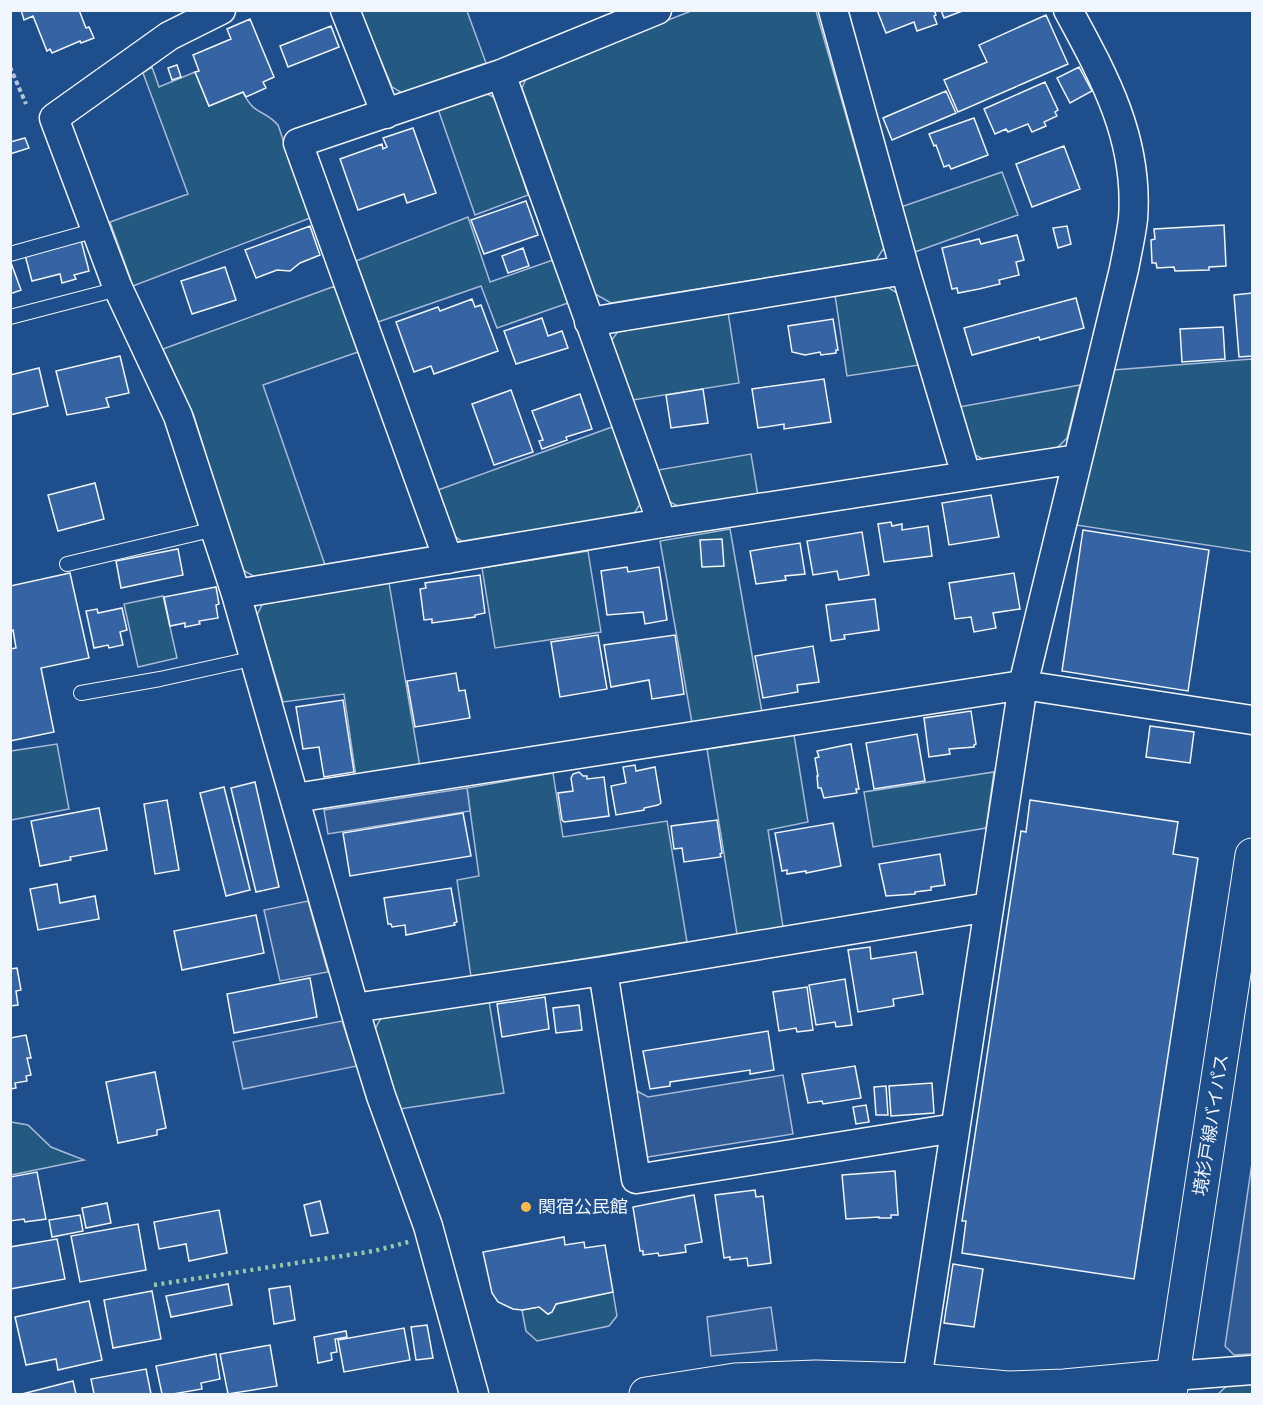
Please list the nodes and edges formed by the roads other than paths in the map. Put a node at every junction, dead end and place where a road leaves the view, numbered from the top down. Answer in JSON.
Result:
{"nodes":[{"id":1,"x":221,"y":10,"type":"edge"},
{"id":2,"x":345,"y":10,"type":"edge"},
{"id":3,"x":657,"y":10,"type":"edge"},
{"id":4,"x":833,"y":10,"type":"edge"},
{"id":5,"x":1068,"y":10,"type":"edge"},
{"id":6,"x":501,"y":74,"type":"junction"},
{"id":7,"x":386,"y":114,"type":"junction"},
{"id":8,"x":96,"y":230,"type":"junction"},
{"id":9,"x":10,"y":254,"type":"edge"},
{"id":10,"x":905,"y":270,"type":"junction"},
{"id":11,"x":118,"y":289,"type":"junction"},
{"id":12,"x":10,"y":316,"type":"edge"},
{"id":13,"x":588,"y":322,"type":"junction"},
{"id":14,"x":1077,"y":459,"type":"junction"},
{"id":15,"x":966,"y":476,"type":"junction"},
{"id":16,"x":662,"y":523,"type":"junction"},
{"id":17,"x":216,"y":529,"type":"junction"},
{"id":18,"x":447,"y":559,"type":"junction"},
{"id":19,"x":67,"y":564,"type":"dead end"},
{"id":20,"x":236,"y":594,"type":"junction"},
{"id":21,"x":255,"y":658,"type":"junction"},
{"id":22,"x":1023,"y":686,"type":"junction"},
{"id":23,"x":81,"y":693,"type":"dead end"},
{"id":24,"x":1252,"y":720,"type":"edge"},
{"id":25,"x":295,"y":798,"type":"junction"},
{"id":26,"x":1252,"y":855,"type":"edge"},
{"id":27,"x":989,"y":907,"type":"junction"},
{"id":28,"x":603,"y":970,"type":"junction"},
{"id":29,"x":354,"y":1008,"type":"junction"},
{"id":30,"x":955,"y":1128,"type":"junction"},
{"id":31,"x":1252,"y":1370,"type":"edge"},
{"id":32,"x":917,"y":1380,"type":"junction"},
{"id":33,"x":1171,"y":1385,"type":"edge"},
{"id":34,"x":816,"y":1386,"type":"edge"},
{"id":35,"x":1008,"y":1391,"type":"edge"},
{"id":36,"x":474,"y":1395,"type":"edge"},
{"id":37,"x":646,"y":1395,"type":"edge"}],
"edges":[{"from":1,"to":8,"type":"street"},
{"from":2,"to":7,"type":"street"},
{"from":3,"to":6,"type":"street"},
{"from":4,"to":10,"type":"street"},
{"from":5,"to":14,"type":"street"},
{"from":6,"to":7,"type":"street"},
{"from":6,"to":13,"type":"street"},
{"from":7,"to":18,"type":"street"},
{"from":8,"to":9,"type":"lane"},
{"from":8,"to":11,"type":"street"},
{"from":10,"to":13,"type":"street"},
{"from":10,"to":15,"type":"street"},
{"from":11,"to":12,"type":"lane"},
{"from":11,"to":17,"type":"street"},
{"from":13,"to":16,"type":"street"},
{"from":14,"to":15,"type":"street"},
{"from":14,"to":22,"type":"street"},
{"from":15,"to":16,"type":"street"},
{"from":16,"to":18,"type":"street"},
{"from":17,"to":19,"type":"lane"},
{"from":17,"to":20,"type":"street"},
{"from":18,"to":20,"type":"street"},
{"from":20,"to":21,"type":"street"},
{"from":21,"to":23,"type":"lane"},
{"from":21,"to":25,"type":"street"},
{"from":22,"to":24,"type":"street"},
{"from":22,"to":25,"type":"street"},
{"from":22,"to":27,"type":"street"},
{"from":25,"to":29,"type":"street"},
{"from":26,"to":33,"type":"street","name":"境杉戸線バイパス"},
{"from":27,"to":28,"type":"street"},
{"from":27,"to":30,"type":"street"},
{"from":28,"to":29,"type":"street"},
{"from":28,"to":30,"type":"street"},
{"from":29,"to":36,"type":"street"},
{"from":30,"to":32,"type":"street"},
{"from":31,"to":33,"type":"street"},
{"from":32,"to":34,"type":"street"},
{"from":32,"to":35,"type":"street"},
{"from":33,"to":35,"type":"street"},
{"from":34,"to":37,"type":"street"}]}
